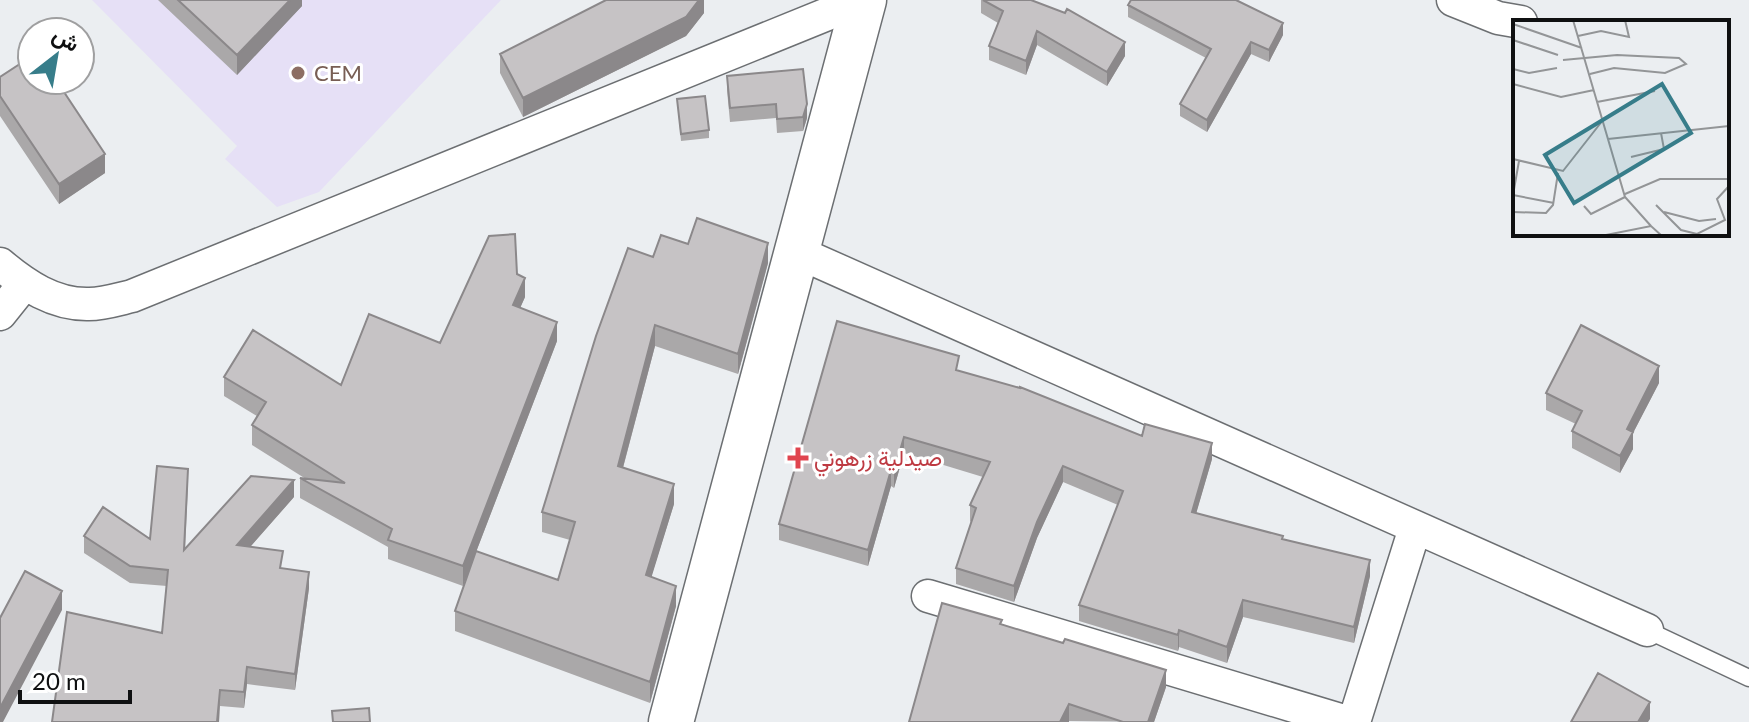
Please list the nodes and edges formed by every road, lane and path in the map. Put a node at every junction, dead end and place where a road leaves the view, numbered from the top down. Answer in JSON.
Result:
{"nodes":[{"id":1,"x":863,"y":0,"type":"edge"},
{"id":2,"x":1453,"y":0,"type":"edge"},
{"id":3,"x":1513,"y":21,"type":"edge"},
{"id":4,"x":797,"y":252,"type":"junction"},
{"id":5,"x":12,"y":274,"type":"edge"},
{"id":6,"x":0,"y":314,"type":"edge"},
{"id":7,"x":1415,"y":528,"type":"junction"},
{"id":8,"x":928,"y":596,"type":"dead end"},
{"id":9,"x":1647,"y":630,"type":"joint"},
{"id":10,"x":1749,"y":678,"type":"edge"},
{"id":11,"x":671,"y":722,"type":"edge"},
{"id":12,"x":1347,"y":722,"type":"edge"},
{"id":13,"x":1354,"y":722,"type":"edge"}],
"edges":[{"from":1,"to":4,"type":"main road"},
{"from":1,"to":5,"type":"street"},
{"from":2,"to":3,"type":"street"},
{"from":4,"to":7,"type":"street"},
{"from":4,"to":11,"type":"main road"},
{"from":5,"to":6,"type":"street"},
{"from":7,"to":9,"type":"street"},
{"from":7,"to":13,"type":"street"},
{"from":8,"to":12,"type":"street"},
{"from":9,"to":10,"type":"lane"}]}
